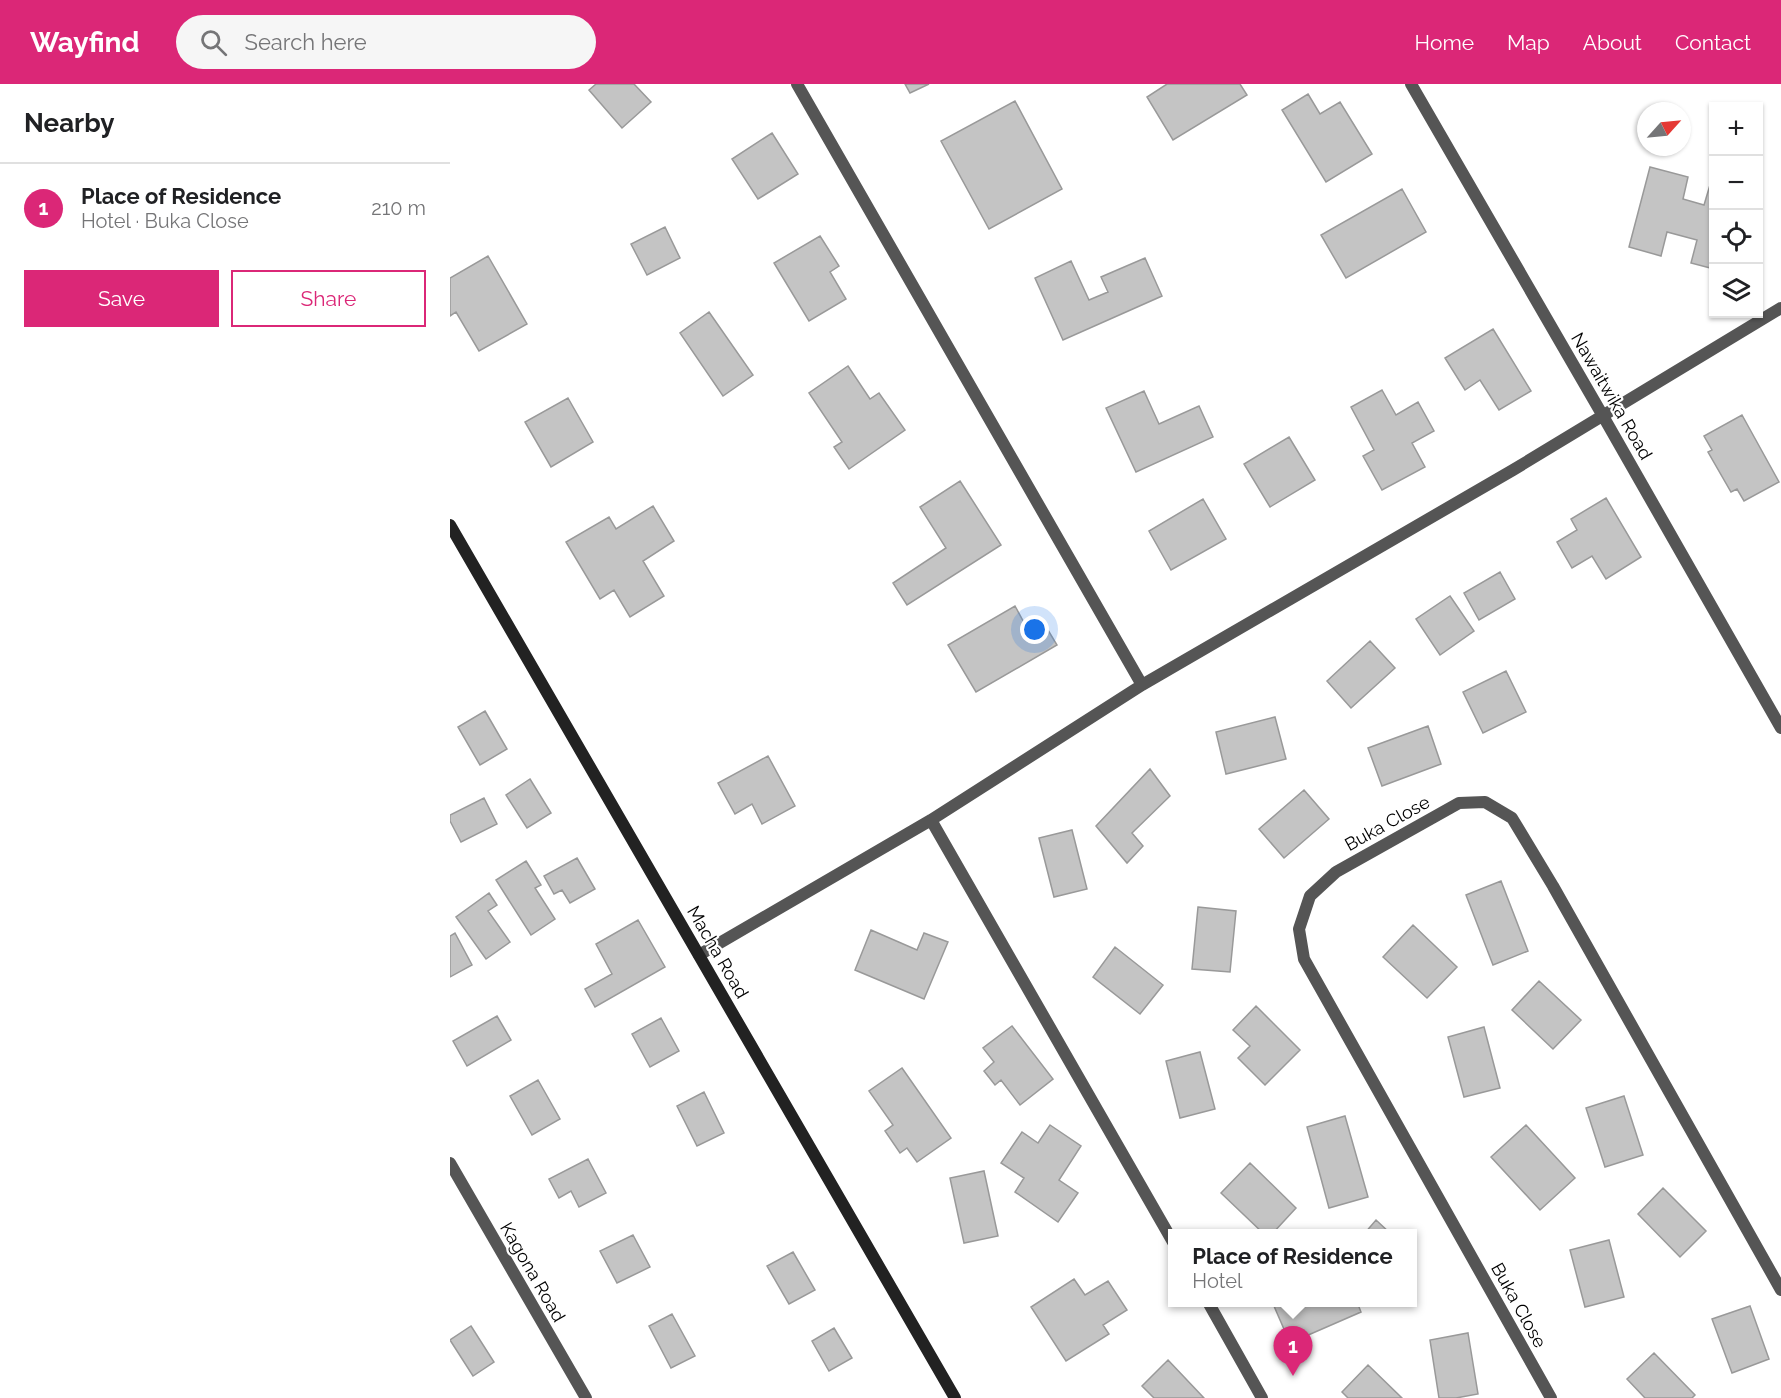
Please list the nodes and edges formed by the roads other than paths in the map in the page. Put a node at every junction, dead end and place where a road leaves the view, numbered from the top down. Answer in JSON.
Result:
{"nodes":[{"id":1,"x":797,"y":84,"type":"edge"},
{"id":2,"x":1411,"y":84,"type":"edge"},
{"id":3,"x":1781,"y":308,"type":"edge"},
{"id":4,"x":1603,"y":416,"type":"junction"},
{"id":5,"x":450,"y":525,"type":"edge"},
{"id":6,"x":1142,"y":685,"type":"junction"},
{"id":7,"x":1781,"y":728,"type":"edge"},
{"id":8,"x":931,"y":820,"type":"junction"},
{"id":9,"x":699,"y":955,"type":"junction"},
{"id":10,"x":450,"y":1163,"type":"edge"},
{"id":11,"x":1168,"y":1233,"type":"edge"},
{"id":12,"x":1781,"y":1290,"type":"edge"},
{"id":13,"x":1211,"y":1307,"type":"edge"},
{"id":14,"x":586,"y":1398,"type":"edge"},
{"id":15,"x":955,"y":1398,"type":"edge"},
{"id":16,"x":1262,"y":1398,"type":"edge"},
{"id":17,"x":1551,"y":1398,"type":"edge"}],
"edges":[{"from":1,"to":6,"type":"street"},
{"from":2,"to":4,"type":"street","name":"Nawaitwika Road"},
{"from":3,"to":4,"type":"street"},
{"from":4,"to":6,"type":"street"},
{"from":4,"to":7,"type":"street","name":"Nawaitwika Road"},
{"from":5,"to":9,"type":"main road","name":"Macha Road"},
{"from":6,"to":8,"type":"street"},
{"from":8,"to":9,"type":"street"},
{"from":8,"to":11,"type":"street"},
{"from":9,"to":15,"type":"main road","name":"Macha Road"},
{"from":10,"to":14,"type":"street","name":"Kagona Road"},
{"from":12,"to":17,"type":"street","name":"Buka Close"},
{"from":13,"to":16,"type":"street"}]}
